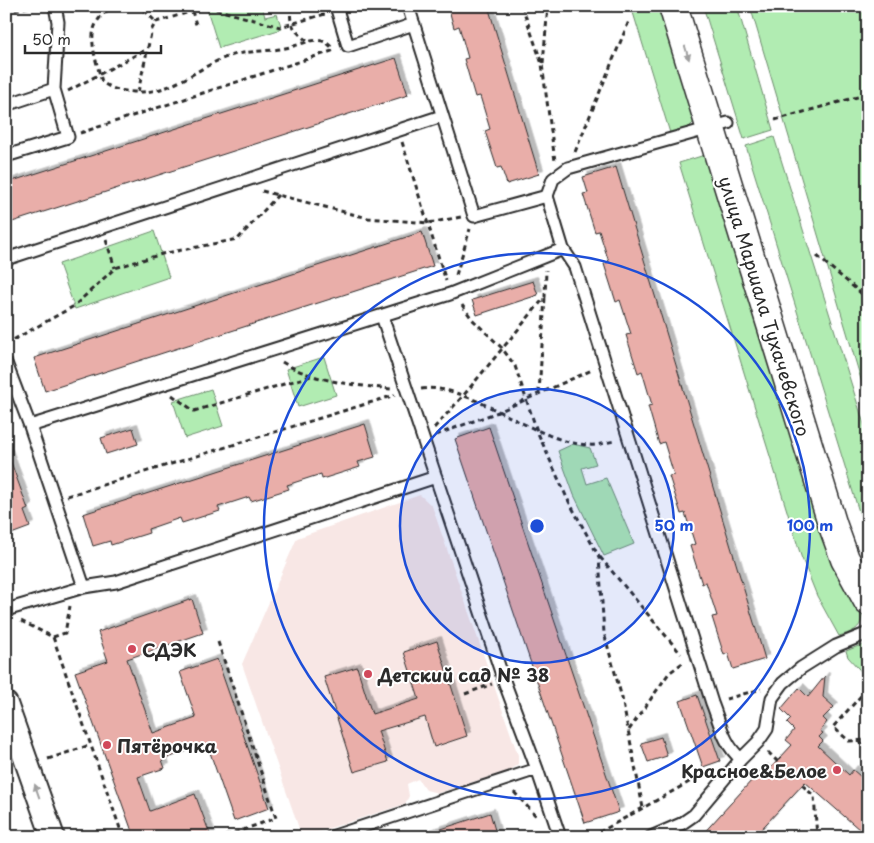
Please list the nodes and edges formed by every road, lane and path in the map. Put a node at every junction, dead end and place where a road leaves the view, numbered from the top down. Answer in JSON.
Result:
{"nodes":[{"id":1,"x":32,"y":6,"type":"edge"},
{"id":2,"x":55,"y":6,"type":"edge"},
{"id":3,"x":116,"y":6,"type":"edge"},
{"id":4,"x":136,"y":6,"type":"edge"},
{"id":5,"x":227,"y":6,"type":"edge"},
{"id":6,"x":292,"y":6,"type":"edge"},
{"id":7,"x":408,"y":6,"type":"edge"},
{"id":8,"x":522,"y":6,"type":"edge"},
{"id":9,"x":548,"y":6,"type":"edge"},
{"id":10,"x":673,"y":6,"type":"edge"},
{"id":11,"x":693,"y":6,"type":"edge"},
{"id":12,"x":338,"y":7,"type":"edge"},
{"id":13,"x":192,"y":11,"type":"junction"},
{"id":14,"x":6,"y":12,"type":"edge"},
{"id":15,"x":229,"y":13,"type":"junction"},
{"id":16,"x":628,"y":21,"type":"dead end"},
{"id":17,"x":156,"y":22,"type":"junction"},
{"id":18,"x":291,"y":24,"type":"junction"},
{"id":19,"x":414,"y":24,"type":"junction"},
{"id":20,"x":197,"y":28,"type":"dead end"},
{"id":21,"x":308,"y":42,"type":"junction"},
{"id":22,"x":348,"y":46,"type":"junction"},
{"id":23,"x":147,"y":49,"type":"junction"},
{"id":24,"x":334,"y":50,"type":"junction"},
{"id":25,"x":542,"y":64,"type":"junction"},
{"id":26,"x":100,"y":74,"type":"junction"},
{"id":27,"x":138,"y":92,"type":"junction"},
{"id":28,"x":55,"y":93,"type":"junction"},
{"id":29,"x":868,"y":94,"type":"edge"},
{"id":30,"x":6,"y":105,"type":"edge"},
{"id":31,"x":442,"y":116,"type":"junction"},
{"id":32,"x":775,"y":120,"type":"dead end"},
{"id":33,"x":719,"y":125,"type":"junction"},
{"id":34,"x":398,"y":130,"type":"junction"},
{"id":35,"x":68,"y":137,"type":"junction"},
{"id":36,"x":6,"y":156,"type":"edge"},
{"id":37,"x":568,"y":168,"type":"junction"},
{"id":38,"x":556,"y":176,"type":"junction"},
{"id":39,"x":234,"y":184,"type":"junction"},
{"id":40,"x":278,"y":195,"type":"junction"},
{"id":41,"x":547,"y":196,"type":"junction"},
{"id":42,"x":474,"y":216,"type":"junction"},
{"id":43,"x":428,"y":223,"type":"junction"},
{"id":44,"x":102,"y":229,"type":"junction"},
{"id":45,"x":563,"y":249,"type":"junction"},
{"id":46,"x":818,"y":256,"type":"dead end"},
{"id":47,"x":547,"y":257,"type":"junction"},
{"id":48,"x":6,"y":259,"type":"edge"},
{"id":49,"x":115,"y":268,"type":"junction"},
{"id":50,"x":452,"y":293,"type":"junction"},
{"id":51,"x":545,"y":297,"type":"junction"},
{"id":52,"x":868,"y":299,"type":"edge"},
{"id":53,"x":382,"y":316,"type":"junction"},
{"id":54,"x":6,"y":344,"type":"edge"},
{"id":55,"x":6,"y":363,"type":"edge"},
{"id":56,"x":605,"y":365,"type":"junction"},
{"id":57,"x":292,"y":367,"type":"dead end"},
{"id":58,"x":314,"y":375,"type":"junction"},
{"id":59,"x":157,"y":385,"type":"junction"},
{"id":60,"x":407,"y":391,"type":"junction"},
{"id":61,"x":539,"y":394,"type":"junction"},
{"id":62,"x":463,"y":396,"type":"junction"},
{"id":63,"x":528,"y":398,"type":"junction"},
{"id":64,"x":498,"y":412,"type":"junction"},
{"id":65,"x":30,"y":426,"type":"junction"},
{"id":66,"x":538,"y":431,"type":"junction"},
{"id":67,"x":628,"y":438,"type":"junction"},
{"id":68,"x":424,"y":439,"type":"junction"},
{"id":69,"x":436,"y":477,"type":"junction"},
{"id":70,"x":55,"y":500,"type":"junction"},
{"id":71,"x":599,"y":557,"type":"junction"},
{"id":72,"x":868,"y":570,"type":"edge"},
{"id":73,"x":78,"y":589,"type":"junction"},
{"id":74,"x":868,"y":601,"type":"edge"},
{"id":75,"x":6,"y":610,"type":"edge"},
{"id":76,"x":15,"y":618,"type":"dead end"},
{"id":77,"x":868,"y":633,"type":"edge"},
{"id":78,"x":53,"y":637,"type":"junction"},
{"id":79,"x":218,"y":642,"type":"dead end"},
{"id":80,"x":691,"y":658,"type":"junction"},
{"id":81,"x":504,"y":680,"type":"junction"},
{"id":82,"x":783,"y":683,"type":"junction"},
{"id":83,"x":867,"y":689,"type":"edge"},
{"id":84,"x":464,"y":694,"type":"dead end"},
{"id":85,"x":712,"y":703,"type":"junction"},
{"id":86,"x":6,"y":704,"type":"edge"},
{"id":87,"x":629,"y":730,"type":"junction"},
{"id":88,"x":868,"y":740,"type":"edge"},
{"id":89,"x":858,"y":741,"type":"junction"},
{"id":90,"x":758,"y":742,"type":"junction"},
{"id":91,"x":90,"y":745,"type":"junction"},
{"id":92,"x":868,"y":749,"type":"edge"},
{"id":93,"x":48,"y":759,"type":"dead end"},
{"id":94,"x":741,"y":759,"type":"junction"},
{"id":95,"x":537,"y":769,"type":"junction"},
{"id":96,"x":789,"y":773,"type":"dead end"},
{"id":97,"x":700,"y":776,"type":"dead end"},
{"id":98,"x":504,"y":780,"type":"junction"},
{"id":99,"x":802,"y":785,"type":"dead end"},
{"id":100,"x":643,"y":808,"type":"junction"},
{"id":101,"x":542,"y":823,"type":"dead end"},
{"id":102,"x":53,"y":837,"type":"edge"},
{"id":103,"x":123,"y":837,"type":"edge"},
{"id":104,"x":223,"y":837,"type":"edge"},
{"id":105,"x":331,"y":837,"type":"edge"},
{"id":106,"x":560,"y":837,"type":"edge"},
{"id":107,"x":591,"y":837,"type":"edge"},
{"id":108,"x":651,"y":837,"type":"edge"},
{"id":109,"x":817,"y":837,"type":"edge"}],
"edges":[{"from":1,"to":14,"type":"path"},
{"from":2,"to":28,"type":"lane"},
{"from":3,"to":26,"type":"path"},
{"from":4,"to":17,"type":"path"},
{"from":5,"to":15,"type":"path"},
{"from":6,"to":18,"type":"path"},
{"from":7,"to":19,"type":"lane"},
{"from":8,"to":25,"type":"path"},
{"from":9,"to":25,"type":"path"},
{"from":10,"to":33,"type":"street","name":"улица Маршала Тухачевского","one_way":true},
{"from":11,"to":33,"type":"street","name":"улица Маршала Тухачевского"},
{"from":12,"to":18,"type":"path"},
{"from":12,"to":22,"type":"lane"},
{"from":13,"to":15,"type":"path"},
{"from":13,"to":17,"type":"path"},
{"from":13,"to":20,"type":"path"},
{"from":15,"to":18,"type":"path"},
{"from":16,"to":37,"type":"path"},
{"from":17,"to":23,"type":"path"},
{"from":18,"to":21,"type":"path"},
{"from":19,"to":22,"type":"lane"},
{"from":19,"to":31,"type":"lane"},
{"from":21,"to":24,"type":"path"},
{"from":21,"to":27,"type":"path"},
{"from":22,"to":24,"type":"path"},
{"from":23,"to":26,"type":"path"},
{"from":23,"to":27,"type":"path"},
{"from":24,"to":35,"type":"path"},
{"from":25,"to":38,"type":"path"},
{"from":26,"to":27,"type":"path"},
{"from":26,"to":28,"type":"path"},
{"from":28,"to":30,"type":"lane"},
{"from":28,"to":35,"type":"lane"},
{"from":29,"to":32,"type":"path"},
{"from":31,"to":34,"type":"lane"},
{"from":31,"to":42,"type":"lane"},
{"from":33,"to":37,"type":"lane"},
{"from":33,"to":72,"type":"street","name":"улица Маршала Тухачевского"},
{"from":33,"to":74,"type":"street","name":"улица Маршала Тухачевского"},
{"from":34,"to":39,"type":"lane"},
{"from":34,"to":43,"type":"path"},
{"from":35,"to":36,"type":"lane"},
{"from":37,"to":38,"type":"lane"},
{"from":38,"to":41,"type":"lane"},
{"from":39,"to":40,"type":"path"},
{"from":39,"to":44,"type":"lane"},
{"from":40,"to":43,"type":"path"},
{"from":40,"to":49,"type":"path"},
{"from":41,"to":42,"type":"lane"},
{"from":41,"to":45,"type":"lane"},
{"from":42,"to":43,"type":"path"},
{"from":42,"to":50,"type":"path"},
{"from":43,"to":50,"type":"path"},
{"from":44,"to":48,"type":"lane"},
{"from":44,"to":49,"type":"path"},
{"from":45,"to":47,"type":"lane"},
{"from":45,"to":56,"type":"lane"},
{"from":46,"to":52,"type":"path"},
{"from":47,"to":50,"type":"lane"},
{"from":47,"to":51,"type":"path"},
{"from":49,"to":54,"type":"path"},
{"from":50,"to":53,"type":"lane"},
{"from":50,"to":63,"type":"path"},
{"from":51,"to":61,"type":"path"},
{"from":51,"to":62,"type":"path"},
{"from":53,"to":59,"type":"lane"},
{"from":53,"to":60,"type":"lane"},
{"from":55,"to":65,"type":"lane"},
{"from":56,"to":61,"type":"path"},
{"from":56,"to":67,"type":"lane"},
{"from":57,"to":58,"type":"path"},
{"from":58,"to":59,"type":"path"},
{"from":58,"to":60,"type":"path"},
{"from":59,"to":65,"type":"lane"},
{"from":60,"to":62,"type":"path"},
{"from":60,"to":68,"type":"lane"},
{"from":60,"to":70,"type":"path"},
{"from":61,"to":63,"type":"path"},
{"from":62,"to":64,"type":"path"},
{"from":62,"to":68,"type":"path"},
{"from":63,"to":64,"type":"path"},
{"from":63,"to":66,"type":"path"},
{"from":64,"to":66,"type":"path"},
{"from":64,"to":68,"type":"path"},
{"from":65,"to":70,"type":"lane"},
{"from":66,"to":67,"type":"path"},
{"from":66,"to":71,"type":"path"},
{"from":67,"to":80,"type":"lane"},
{"from":68,"to":69,"type":"lane"},
{"from":69,"to":73,"type":"lane"},
{"from":69,"to":81,"type":"lane"},
{"from":70,"to":73,"type":"lane"},
{"from":71,"to":80,"type":"path"},
{"from":71,"to":87,"type":"path"},
{"from":73,"to":75,"type":"lane"},
{"from":73,"to":78,"type":"path"},
{"from":76,"to":78,"type":"path"},
{"from":77,"to":82,"type":"lane"},
{"from":78,"to":91,"type":"path"},
{"from":79,"to":104,"type":"path"},
{"from":80,"to":85,"type":"lane"},
{"from":80,"to":87,"type":"path"},
{"from":81,"to":84,"type":"path"},
{"from":81,"to":95,"type":"lane"},
{"from":82,"to":85,"type":"path"},
{"from":82,"to":90,"type":"lane"},
{"from":83,"to":89,"type":"path"},
{"from":85,"to":94,"type":"lane"},
{"from":102,"to":86,"type":"street","one_way":true},
{"from":87,"to":100,"type":"path"},
{"from":88,"to":89,"type":"path"},
{"from":89,"to":92,"type":"path"},
{"from":90,"to":94,"type":"lane"},
{"from":90,"to":96,"type":"path"},
{"from":91,"to":93,"type":"path"},
{"from":91,"to":103,"type":"path"},
{"from":94,"to":108,"type":"lane"},
{"from":95,"to":98,"type":"lane"},
{"from":95,"to":106,"type":"lane"},
{"from":97,"to":100,"type":"path"},
{"from":98,"to":101,"type":"path"},
{"from":98,"to":105,"type":"lane"},
{"from":99,"to":109,"type":"path"},
{"from":100,"to":107,"type":"path"}]}
